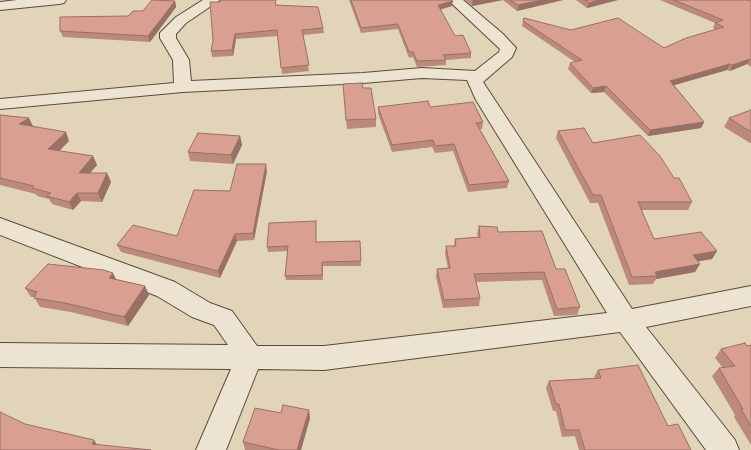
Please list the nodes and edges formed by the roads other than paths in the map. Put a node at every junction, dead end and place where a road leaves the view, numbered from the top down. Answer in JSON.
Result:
{"nodes":[{"id":1,"x":59,"y":0,"type":"edge"},
{"id":2,"x":213,"y":0,"type":"edge"},
{"id":3,"x":455,"y":0,"type":"edge"},
{"id":4,"x":0,"y":6,"type":"edge"},
{"id":5,"x":477,"y":76,"type":"junction"},
{"id":6,"x":183,"y":87,"type":"junction"},
{"id":7,"x":0,"y":104,"type":"edge"},
{"id":8,"x":0,"y":226,"type":"edge"},
{"id":9,"x":751,"y":296,"type":"edge"},
{"id":10,"x":626,"y":321,"type":"junction"},
{"id":11,"x":0,"y":354,"type":"edge"},
{"id":12,"x":249,"y":357,"type":"junction"},
{"id":13,"x":211,"y":450,"type":"edge"},
{"id":14,"x":724,"y":450,"type":"edge"}],
"edges":[{"from":1,"to":4,"type":"street"},
{"from":2,"to":6,"type":"street"},
{"from":3,"to":5,"type":"street"},
{"from":5,"to":6,"type":"street"},
{"from":5,"to":10,"type":"street"},
{"from":6,"to":7,"type":"street"},
{"from":8,"to":12,"type":"street"},
{"from":9,"to":10,"type":"street"},
{"from":10,"to":12,"type":"street"},
{"from":10,"to":14,"type":"street"},
{"from":11,"to":12,"type":"street"},
{"from":12,"to":13,"type":"street"}]}
